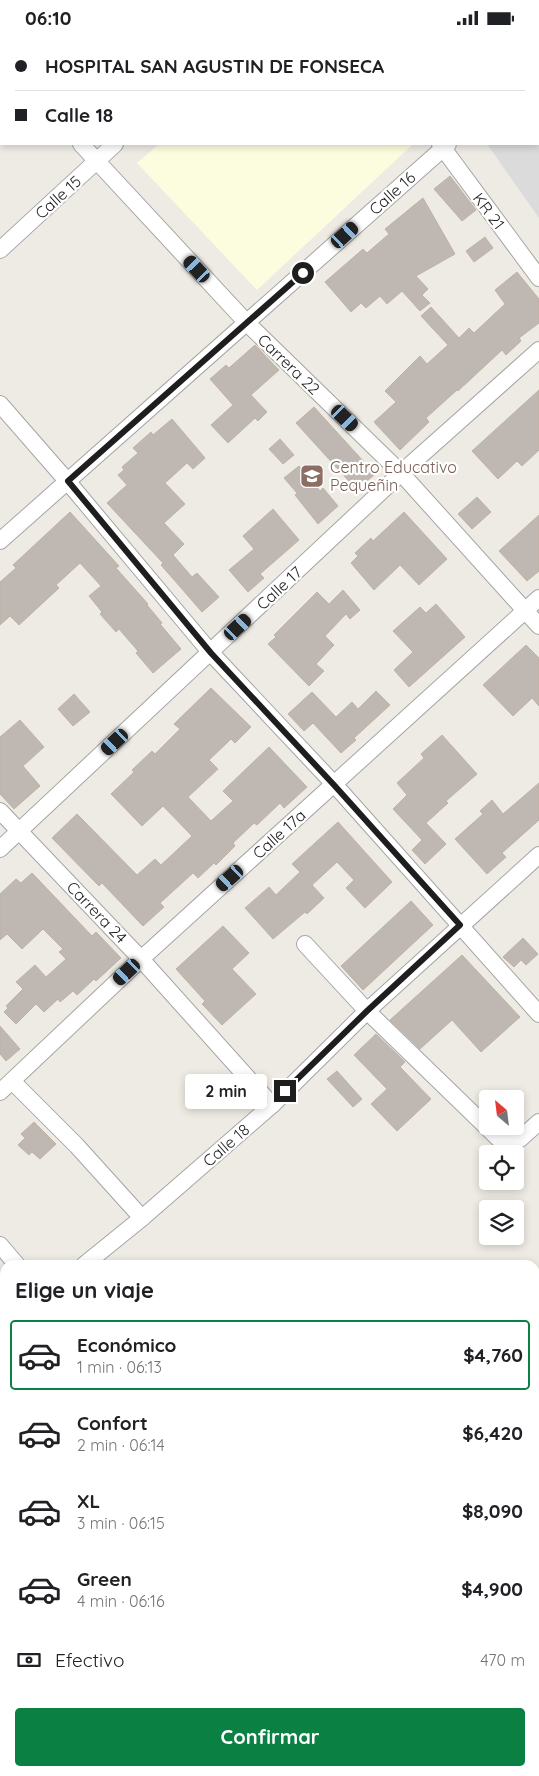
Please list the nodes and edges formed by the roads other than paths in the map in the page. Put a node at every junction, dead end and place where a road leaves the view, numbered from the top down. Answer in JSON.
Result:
{"nodes":[{"id":1,"x":82,"y":145,"type":"edge"},
{"id":2,"x":115,"y":145,"type":"edge"},
{"id":3,"x":443,"y":145,"type":"edge"},
{"id":4,"x":96,"y":161,"type":"junction"},
{"id":5,"x":0,"y":250,"type":"edge"},
{"id":6,"x":539,"y":278,"type":"edge"},
{"id":7,"x":247,"y":323,"type":"junction"},
{"id":8,"x":539,"y":350,"type":"edge"},
{"id":9,"x":0,"y":404,"type":"edge"},
{"id":10,"x":401,"y":473,"type":"junction"},
{"id":11,"x":68,"y":481,"type":"junction"},
{"id":12,"x":0,"y":541,"type":"edge"},
{"id":13,"x":539,"y":598,"type":"edge"},
{"id":14,"x":525,"y":609,"type":"junction"},
{"id":15,"x":539,"y":626,"type":"edge"},
{"id":16,"x":211,"y":653,"type":"junction"},
{"id":17,"x":334,"y":785,"type":"junction"},
{"id":18,"x":0,"y":811,"type":"edge"},
{"id":19,"x":19,"y":831,"type":"junction"},
{"id":20,"x":0,"y":849,"type":"edge"},
{"id":21,"x":539,"y":855,"type":"edge"},
{"id":22,"x":460,"y":925,"type":"junction"},
{"id":23,"x":305,"y":944,"type":"dead end"},
{"id":24,"x":141,"y":959,"type":"junction"},
{"id":25,"x":367,"y":1011,"type":"junction"},
{"id":26,"x":539,"y":1013,"type":"edge"},
{"id":27,"x":6,"y":1087,"type":"edge"},
{"id":28,"x":272,"y":1105,"type":"junction"},
{"id":29,"x":539,"y":1122,"type":"edge"},
{"id":30,"x":142,"y":1218,"type":"junction"},
{"id":31,"x":0,"y":1245,"type":"edge"},
{"id":32,"x":13,"y":1260,"type":"edge"},
{"id":33,"x":90,"y":1260,"type":"edge"}],
"edges":[{"from":1,"to":4,"type":"street","name":"Carrera 22"},
{"from":2,"to":4,"type":"street","name":"Calle 15"},
{"from":3,"to":6,"type":"street","name":"KR 21"},
{"from":3,"to":7,"type":"street","name":"Calle 16"},
{"from":4,"to":5,"type":"street","name":"Calle 15"},
{"from":4,"to":7,"type":"street","name":"Carrera 22"},
{"from":7,"to":10,"type":"street","name":"Carrera 22"},
{"from":7,"to":11,"type":"street","name":"Calle 16"},
{"from":8,"to":10,"type":"street","name":"Calle 17"},
{"from":9,"to":11,"type":"street"},
{"from":10,"to":14,"type":"street","name":"Carrera 22"},
{"from":10,"to":16,"type":"street","name":"Calle 17"},
{"from":11,"to":12,"type":"street","name":"Calle 16"},
{"from":11,"to":16,"type":"street"},
{"from":13,"to":14,"type":"street","name":"Calle 17a"},
{"from":14,"to":15,"type":"street","name":"Carrera 22"},
{"from":14,"to":17,"type":"street","name":"Calle 17a"},
{"from":16,"to":17,"type":"street"},
{"from":16,"to":19,"type":"street","name":"Calle 17"},
{"from":17,"to":22,"type":"street"},
{"from":17,"to":24,"type":"street","name":"Calle 17a"},
{"from":18,"to":19,"type":"street","name":"Carrera 24"},
{"from":19,"to":20,"type":"street","name":"Calle 17"},
{"from":19,"to":24,"type":"street","name":"Carrera 24"},
{"from":21,"to":22,"type":"street","name":"Calle 18"},
{"from":22,"to":25,"type":"street","name":"Calle 18"},
{"from":22,"to":26,"type":"street"},
{"from":23,"to":25,"type":"street"},
{"from":24,"to":27,"type":"street","name":"Calle 17a"},
{"from":24,"to":28,"type":"street","name":"Carrera 24"},
{"from":25,"to":28,"type":"street","name":"Calle 18"},
{"from":25,"to":29,"type":"street"},
{"from":27,"to":30,"type":"street"},
{"from":28,"to":30,"type":"street","name":"Calle 18"},
{"from":30,"to":33,"type":"street","name":"Calle 18"},
{"from":31,"to":32,"type":"street"}]}
